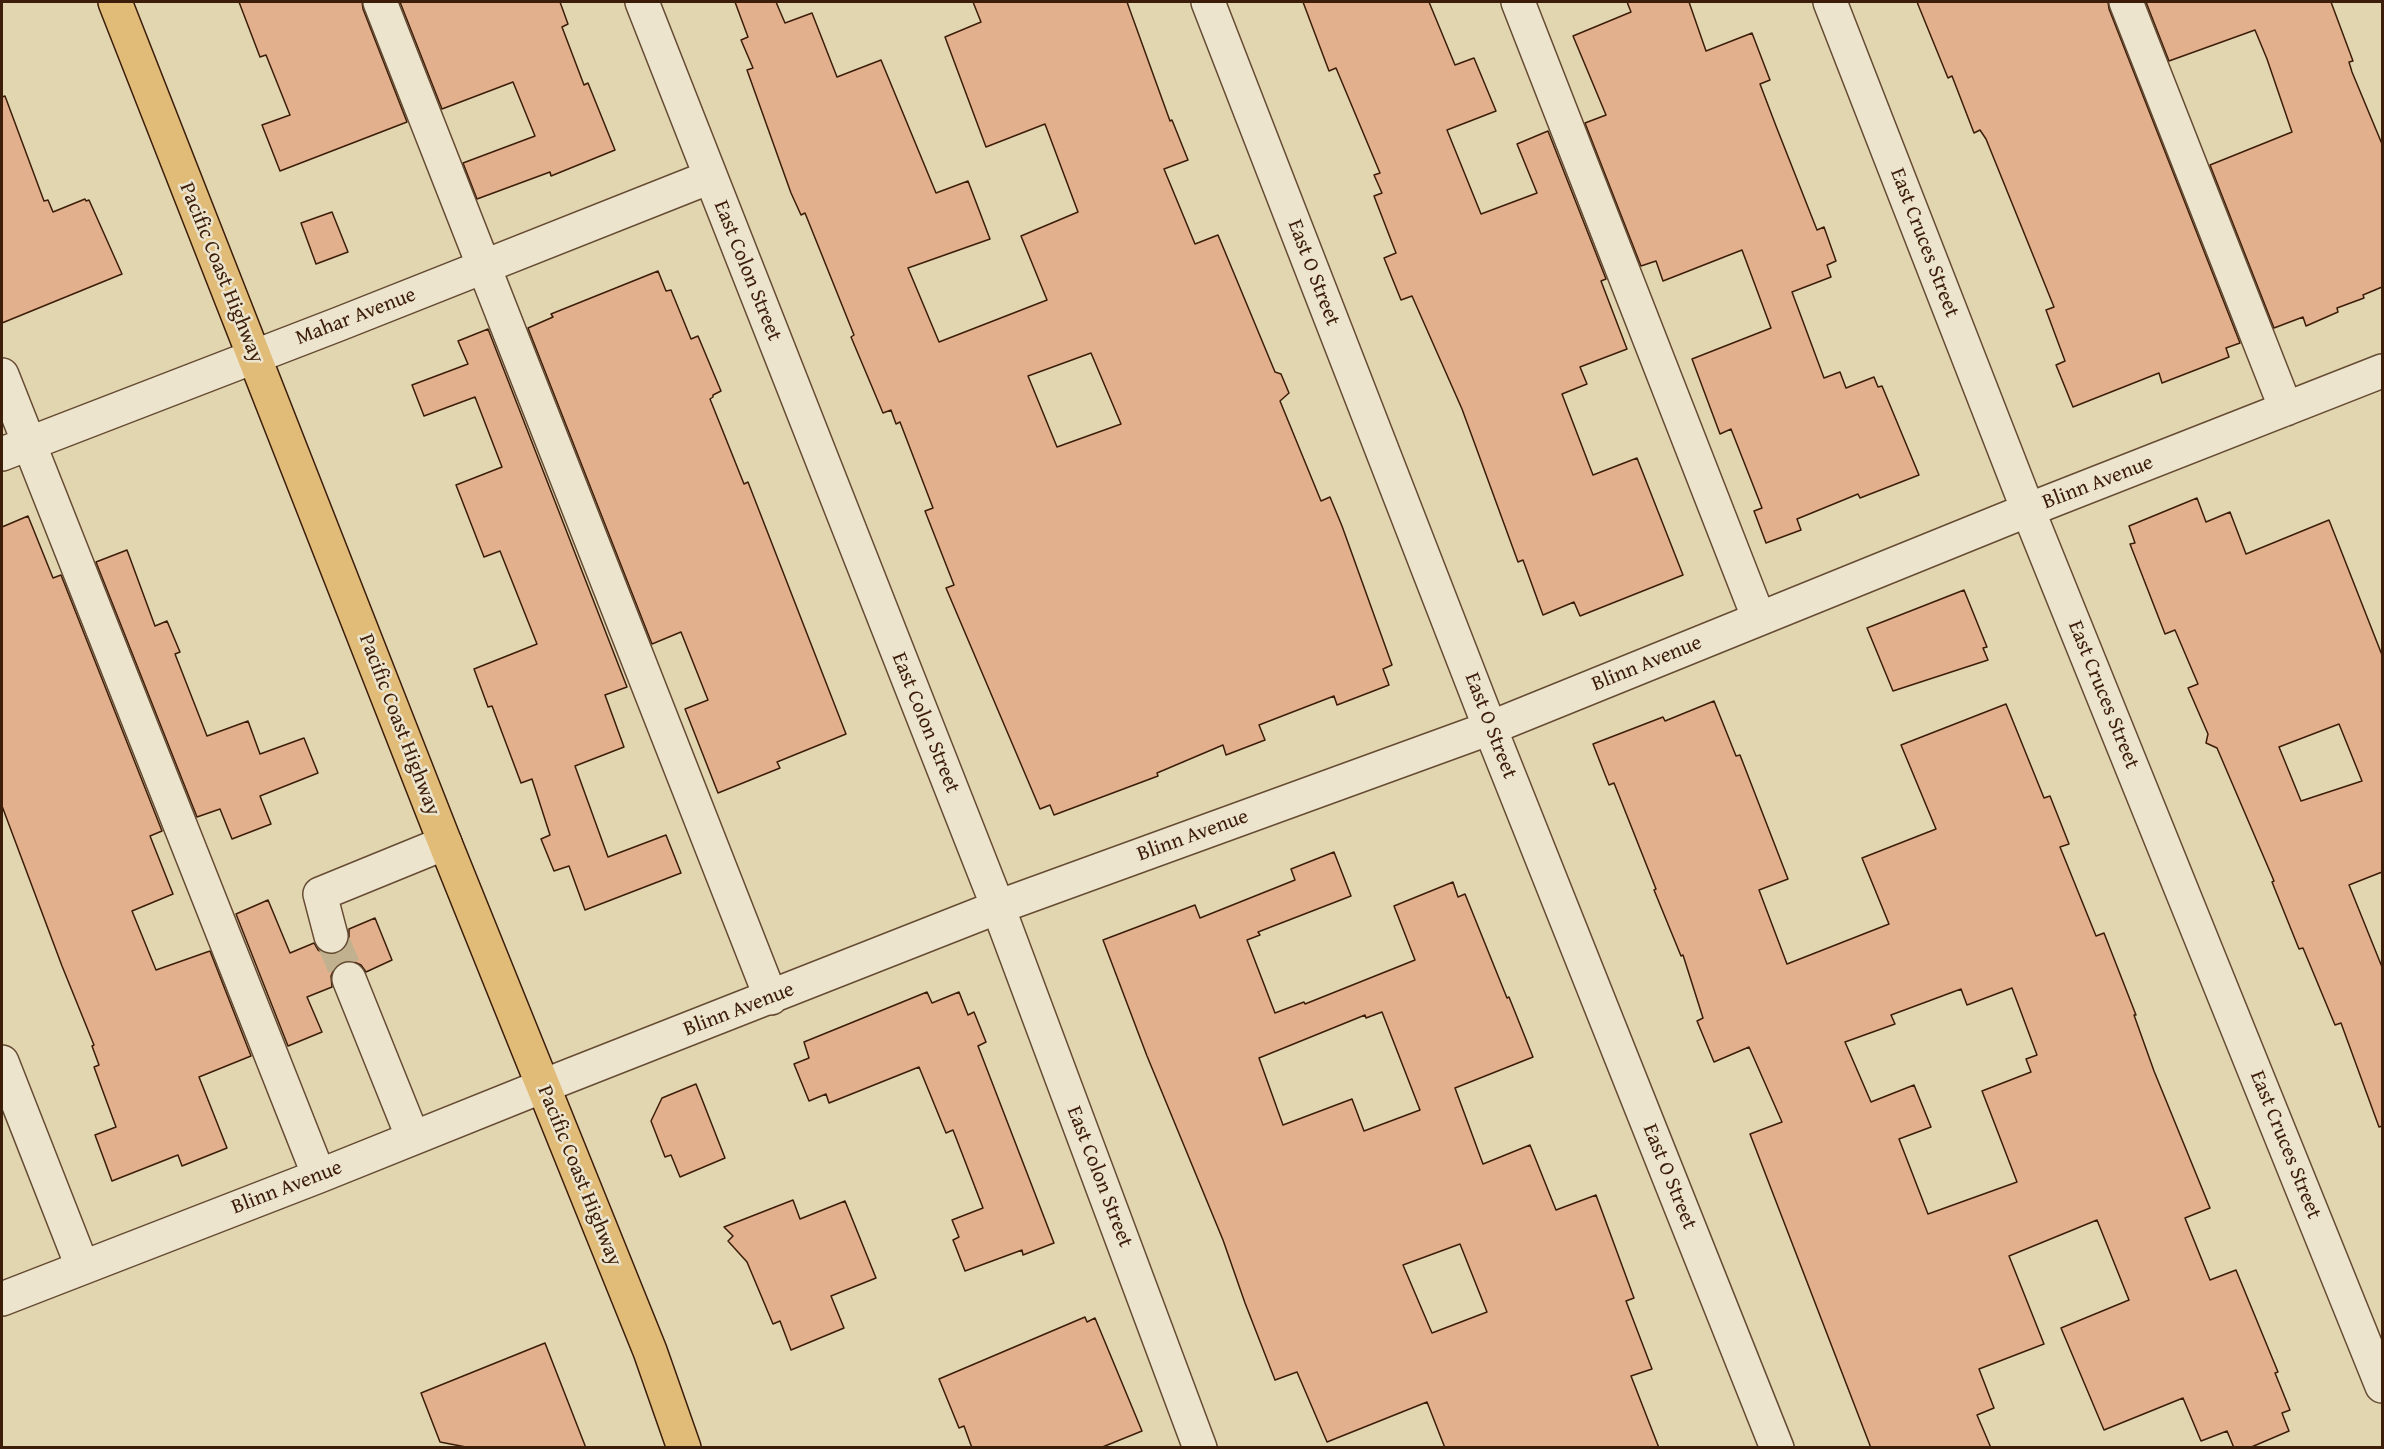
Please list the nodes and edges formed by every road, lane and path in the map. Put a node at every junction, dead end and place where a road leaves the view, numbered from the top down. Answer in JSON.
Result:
{"nodes":[{"id":1,"x":115,"y":2,"type":"edge"},
{"id":2,"x":380,"y":2,"type":"edge"},
{"id":3,"x":642,"y":2,"type":"edge"},
{"id":4,"x":1208,"y":2,"type":"edge"},
{"id":5,"x":1518,"y":2,"type":"edge"},
{"id":6,"x":1830,"y":2,"type":"edge"},
{"id":7,"x":2126,"y":2,"type":"edge"},
{"id":8,"x":710,"y":177,"type":"junction"},
{"id":9,"x":483,"y":267,"type":"junction"},
{"id":10,"x":254,"y":356,"type":"junction"},
{"id":11,"x":2382,"y":371,"type":"edge"},
{"id":12,"x":2,"y":375,"type":"edge"},
{"id":13,"x":2286,"y":409,"type":"junction"},
{"id":14,"x":15,"y":448,"type":"edge"},
{"id":15,"x":2028,"y":510,"type":"junction"},
{"id":16,"x":1760,"y":619,"type":"junction"},
{"id":17,"x":1490,"y":728,"type":"junction"},
{"id":18,"x":445,"y":843,"type":"junction"},
{"id":19,"x":998,"y":907,"type":"junction"},
{"id":20,"x":331,"y":936,"type":"tunnel mouth"},
{"id":21,"x":350,"y":979,"type":"tunnel mouth"},
{"id":22,"x":771,"y":998,"type":"junction"},
{"id":23,"x":2,"y":1062,"type":"edge"},
{"id":24,"x":543,"y":1086,"type":"junction"},
{"id":25,"x":413,"y":1138,"type":"junction"},
{"id":26,"x":319,"y":1176,"type":"junction"},
{"id":27,"x":82,"y":1266,"type":"junction"},
{"id":28,"x":2,"y":1299,"type":"edge"},
{"id":29,"x":2382,"y":1386,"type":"edge"},
{"id":30,"x":684,"y":1448,"type":"edge"},
{"id":31,"x":1200,"y":1448,"type":"edge"},
{"id":32,"x":1777,"y":1448,"type":"edge"}],
"edges":[{"from":1,"to":10,"type":"highway","name":"Pacific Coast Highway"},
{"from":2,"to":9,"type":"street"},
{"from":3,"to":8,"type":"street","name":"East Colon Street"},
{"from":4,"to":17,"type":"street","name":"East O Street"},
{"from":5,"to":16,"type":"street"},
{"from":6,"to":15,"type":"street","name":"East Cruces Street"},
{"from":7,"to":13,"type":"street"},
{"from":8,"to":9,"type":"street","name":"Mahar Avenue"},
{"from":8,"to":19,"type":"street","name":"East Colon Street"},
{"from":9,"to":10,"type":"street","name":"Mahar Avenue"},
{"from":9,"to":22,"type":"street"},
{"from":10,"to":14,"type":"street","name":"Mahar Avenue"},
{"from":10,"to":18,"type":"highway","name":"Pacific Coast Highway"},
{"from":11,"to":13,"type":"street","name":"Blinn Avenue"},
{"from":12,"to":14,"type":"street"},
{"from":13,"to":15,"type":"street","name":"Blinn Avenue"},
{"from":14,"to":26,"type":"street"},
{"from":15,"to":16,"type":"street","name":"Blinn Avenue"},
{"from":15,"to":29,"type":"street","name":"East Cruces Street"},
{"from":16,"to":17,"type":"street","name":"Blinn Avenue"},
{"from":17,"to":19,"type":"street","name":"Blinn Avenue"},
{"from":17,"to":32,"type":"street","name":"East O Street"},
{"from":18,"to":20,"type":"street"},
{"from":18,"to":24,"type":"highway","name":"Pacific Coast Highway"},
{"from":19,"to":22,"type":"street","name":"Blinn Avenue"},
{"from":19,"to":31,"type":"street","name":"East Colon Street"},
{"from":21,"to":25,"type":"street"},
{"from":22,"to":24,"type":"street","name":"Blinn Avenue"},
{"from":23,"to":27,"type":"street"},
{"from":24,"to":25,"type":"street","name":"Blinn Avenue"},
{"from":24,"to":30,"type":"highway","name":"Pacific Coast Highway"},
{"from":25,"to":26,"type":"street","name":"Blinn Avenue"},
{"from":26,"to":27,"type":"street","name":"Blinn Avenue"},
{"from":27,"to":28,"type":"street","name":"Blinn Avenue"}]}
